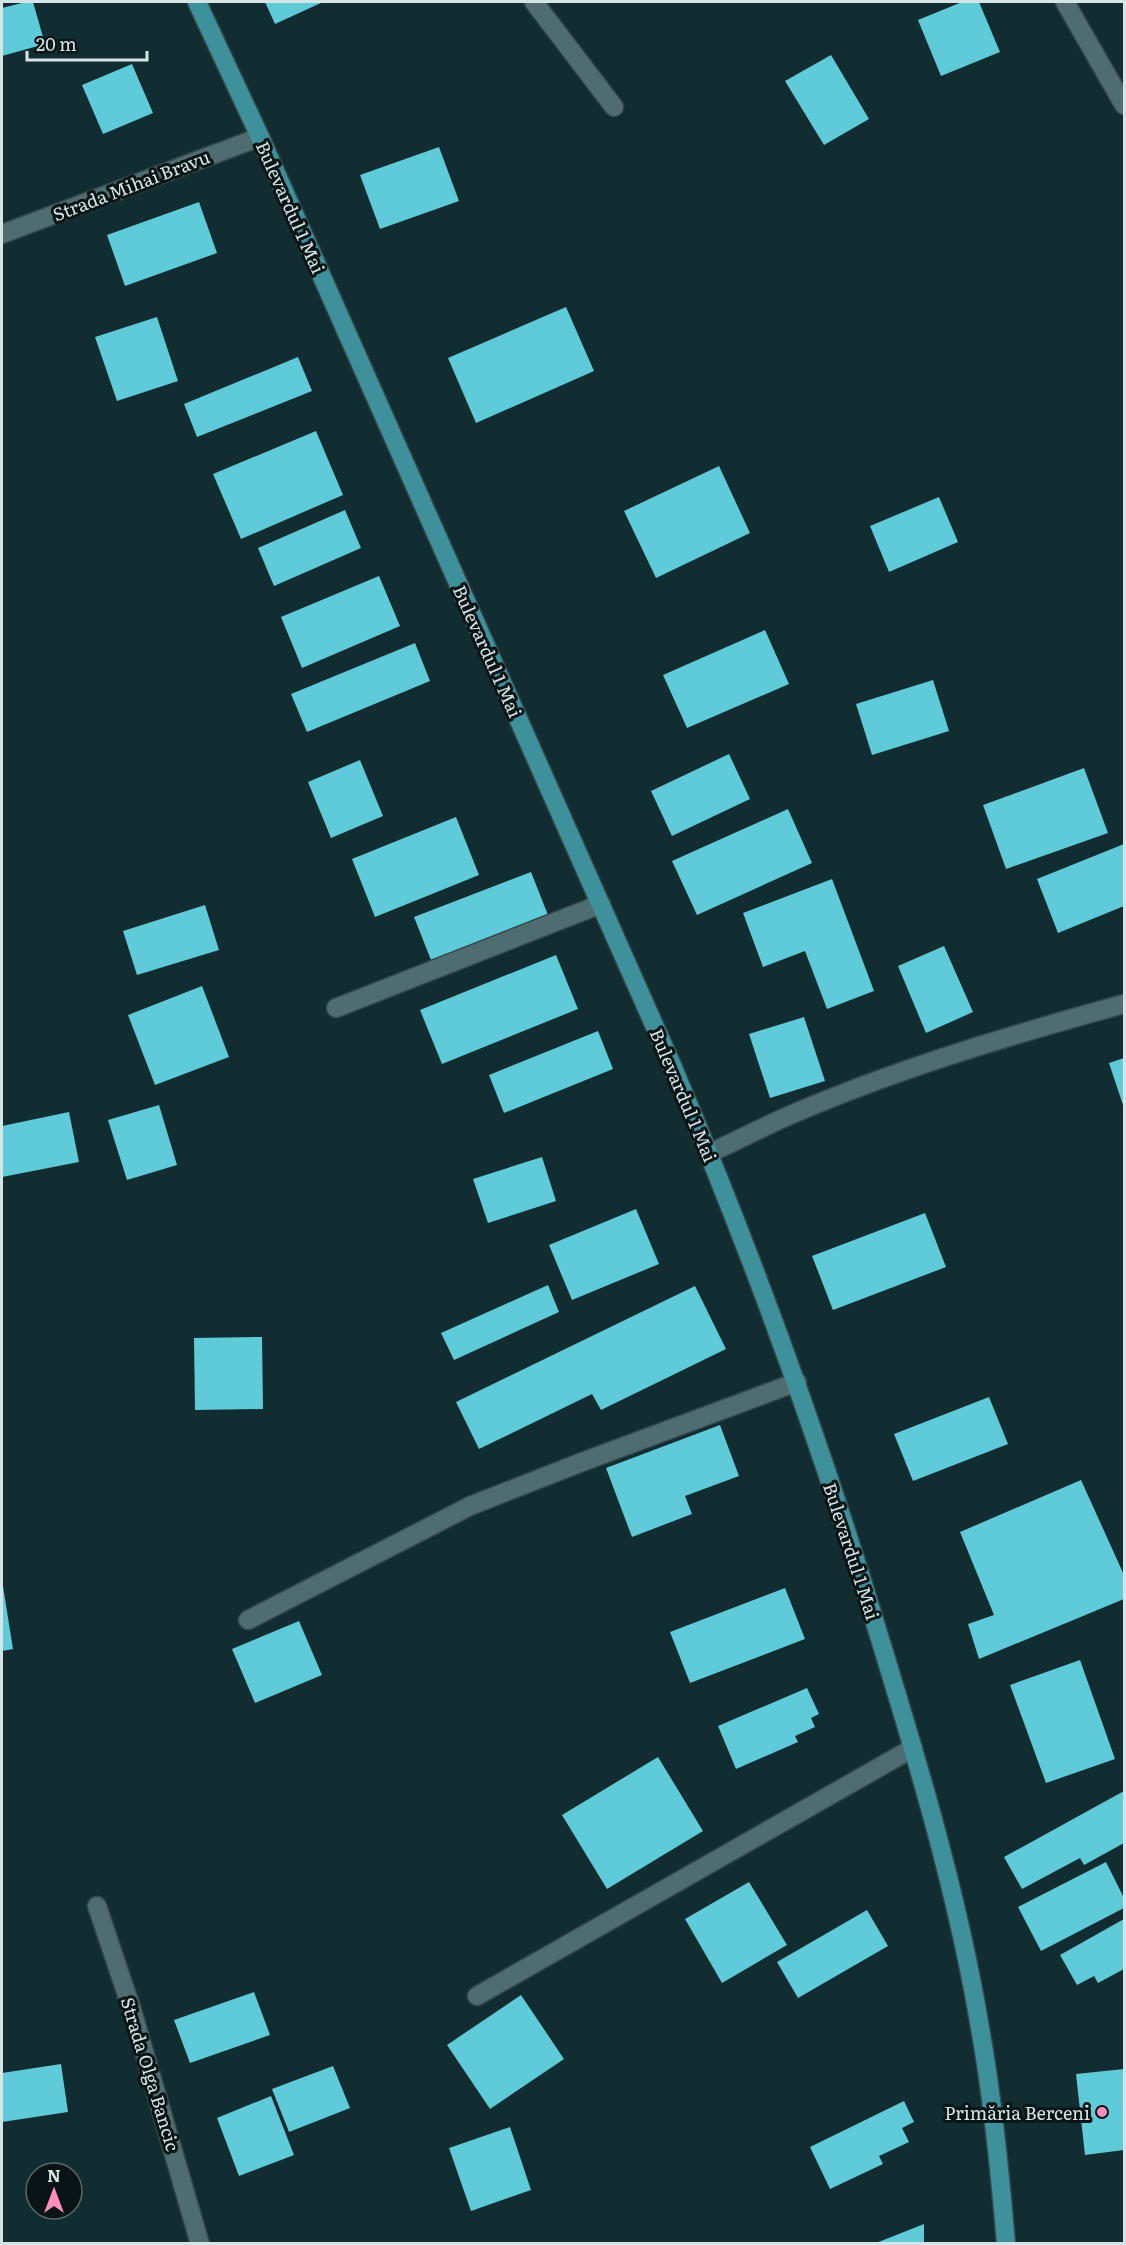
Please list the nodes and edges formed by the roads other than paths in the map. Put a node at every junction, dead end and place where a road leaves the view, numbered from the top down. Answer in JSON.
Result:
{"nodes":[{"id":1,"x":197,"y":2,"type":"edge"},
{"id":2,"x":534,"y":2,"type":"edge"},
{"id":3,"x":1065,"y":2,"type":"edge"},
{"id":4,"x":1125,"y":105,"type":"edge"},
{"id":5,"x":614,"y":108,"type":"dead end"},
{"id":6,"x":260,"y":137,"type":"junction"},
{"id":7,"x":2,"y":234,"type":"edge"},
{"id":8,"x":601,"y":904,"type":"junction"},
{"id":9,"x":1125,"y":1004,"type":"edge"},
{"id":10,"x":336,"y":1008,"type":"dead end"},
{"id":11,"x":710,"y":1153,"type":"junction"},
{"id":12,"x":797,"y":1382,"type":"junction"},
{"id":13,"x":248,"y":1620,"type":"dead end"},
{"id":14,"x":913,"y":1748,"type":"junction"},
{"id":15,"x":97,"y":1906,"type":"dead end"},
{"id":16,"x":477,"y":1996,"type":"dead end"},
{"id":17,"x":200,"y":2244,"type":"edge"},
{"id":18,"x":1006,"y":2244,"type":"edge"}],
"edges":[{"from":1,"to":6,"type":"main road","name":"Bulevardul 1 Mai"},
{"from":2,"to":5,"type":"street"},
{"from":3,"to":4,"type":"street"},
{"from":6,"to":7,"type":"street","name":"Strada Mihai Bravu"},
{"from":6,"to":8,"type":"main road","name":"Bulevardul 1 Mai"},
{"from":8,"to":10,"type":"street"},
{"from":8,"to":11,"type":"main road","name":"Bulevardul 1 Mai"},
{"from":9,"to":11,"type":"street"},
{"from":11,"to":12,"type":"main road","name":"Bulevardul 1 Mai"},
{"from":12,"to":13,"type":"street"},
{"from":12,"to":14,"type":"main road","name":"Bulevardul 1 Mai"},
{"from":14,"to":16,"type":"street"},
{"from":14,"to":18,"type":"main road","name":"Bulevardul 1 Mai"},
{"from":15,"to":17,"type":"street","name":"Strada Olga Bancic"}]}
